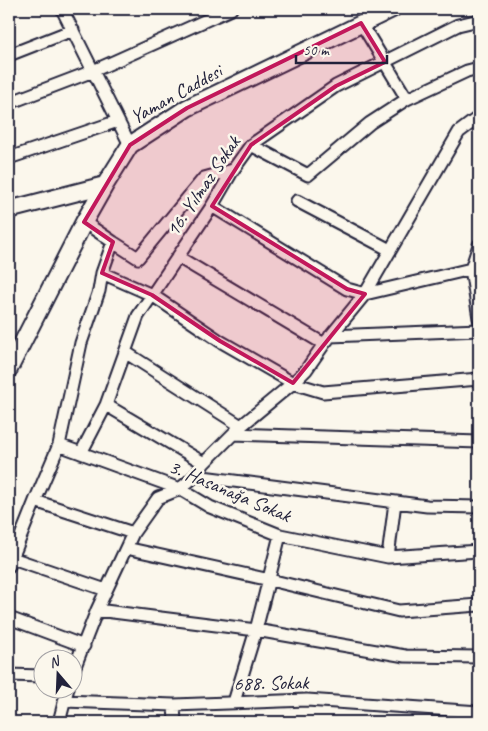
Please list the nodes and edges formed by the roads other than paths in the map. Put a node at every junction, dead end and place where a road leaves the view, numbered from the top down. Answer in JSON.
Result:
{"nodes":[{"id":1,"x":62,"y":9,"type":"edge"},
{"id":2,"x":231,"y":9,"type":"edge"},
{"id":3,"x":392,"y":9,"type":"edge"},
{"id":4,"x":479,"y":20,"type":"edge"},
{"id":5,"x":361,"y":24,"type":"junction"},
{"id":6,"x":73,"y":30,"type":"junction"},
{"id":7,"x":9,"y":55,"type":"edge"},
{"id":8,"x":384,"y":62,"type":"junction"},
{"id":9,"x":479,"y":68,"type":"edge"},
{"id":10,"x":93,"y":71,"type":"junction"},
{"id":11,"x":407,"y":99,"type":"junction"},
{"id":12,"x":9,"y":103,"type":"edge"},
{"id":13,"x":479,"y":117,"type":"edge"},
{"id":14,"x":118,"y":121,"type":"junction"},
{"id":15,"x":130,"y":145,"type":"junction"},
{"id":16,"x":250,"y":146,"type":"junction"},
{"id":17,"x":9,"y":158,"type":"edge"},
{"id":18,"x":233,"y":170,"type":"junction"},
{"id":19,"x":105,"y":185,"type":"junction"},
{"id":20,"x":297,"y":201,"type":"dead end"},
{"id":21,"x":212,"y":206,"type":"junction"},
{"id":22,"x":9,"y":212,"type":"edge"},
{"id":23,"x":84,"y":222,"type":"junction"},
{"id":24,"x":113,"y":242,"type":"junction"},
{"id":25,"x":479,"y":245,"type":"edge"},
{"id":26,"x":390,"y":250,"type":"junction"},
{"id":27,"x":178,"y":257,"type":"junction"},
{"id":28,"x":471,"y":269,"type":"junction"},
{"id":29,"x":102,"y":273,"type":"junction"},
{"id":30,"x":365,"y":294,"type":"junction"},
{"id":31,"x":152,"y":295,"type":"junction"},
{"id":32,"x":479,"y":318,"type":"edge"},
{"id":33,"x":479,"y":330,"type":"edge"},
{"id":34,"x":327,"y":340,"type":"junction"},
{"id":35,"x":125,"y":352,"type":"junction"},
{"id":36,"x":9,"y":369,"type":"edge"},
{"id":37,"x":479,"y":379,"type":"edge"},
{"id":38,"x":293,"y":383,"type":"junction"},
{"id":39,"x":106,"y":405,"type":"junction"},
{"id":40,"x":238,"y":430,"type":"junction"},
{"id":41,"x":479,"y":442,"type":"edge"},
{"id":42,"x":59,"y":445,"type":"junction"},
{"id":43,"x":81,"y":453,"type":"junction"},
{"id":44,"x":204,"y":463,"type":"junction"},
{"id":45,"x":195,"y":476,"type":"junction"},
{"id":46,"x":180,"y":489,"type":"junction"},
{"id":47,"x":35,"y":501,"type":"junction"},
{"id":48,"x":395,"y":502,"type":"junction"},
{"id":49,"x":479,"y":507,"type":"edge"},
{"id":50,"x":133,"y":533,"type":"junction"},
{"id":51,"x":280,"y":535,"type":"junction"},
{"id":52,"x":126,"y":548,"type":"junction"},
{"id":53,"x":479,"y":551,"type":"edge"},
{"id":54,"x":388,"y":557,"type":"junction"},
{"id":55,"x":10,"y":562,"type":"edge"},
{"id":56,"x":270,"y":580,"type":"junction"},
{"id":57,"x":106,"y":590,"type":"junction"},
{"id":58,"x":479,"y":605,"type":"edge"},
{"id":59,"x":97,"y":610,"type":"junction"},
{"id":60,"x":9,"y":618,"type":"edge"},
{"id":61,"x":256,"y":630,"type":"junction"},
{"id":62,"x":84,"y":646,"type":"junction"},
{"id":63,"x":82,"y":651,"type":"edge"},
{"id":64,"x":479,"y":657,"type":"edge"},
{"id":65,"x":9,"y":675,"type":"edge"},
{"id":66,"x":32,"y":676,"type":"edge"},
{"id":67,"x":65,"y":698,"type":"edge"},
{"id":68,"x":64,"y":701,"type":"junction"},
{"id":69,"x":234,"y":702,"type":"junction"},
{"id":70,"x":174,"y":705,"type":"junction"},
{"id":71,"x":479,"y":712,"type":"edge"},
{"id":72,"x":59,"y":722,"type":"edge"},
{"id":73,"x":175,"y":722,"type":"edge"}],
"edges":[{"from":1,"to":6,"type":"street"},
{"from":2,"to":10,"type":"street"},
{"from":3,"to":5,"type":"main road","name":"Yaman Caddesi"},
{"from":4,"to":8,"type":"street","name":"16. Yılmaz Sokak"},
{"from":5,"to":8,"type":"street"},
{"from":5,"to":15,"type":"main road","name":"Yaman Caddesi"},
{"from":6,"to":7,"type":"street"},
{"from":6,"to":10,"type":"street"},
{"from":8,"to":11,"type":"street"},
{"from":8,"to":16,"type":"street","name":"16. Yılmaz Sokak"},
{"from":9,"to":11,"type":"street"},
{"from":10,"to":12,"type":"street"},
{"from":10,"to":14,"type":"street"},
{"from":11,"to":16,"type":"street"},
{"from":13,"to":26,"type":"street"},
{"from":14,"to":15,"type":"street"},
{"from":14,"to":17,"type":"street"},
{"from":15,"to":19,"type":"main road","name":"Yaman Caddesi"},
{"from":16,"to":18,"type":"street","name":"16. Yılmaz Sokak"},
{"from":18,"to":21,"type":"street","name":"16. Yılmaz Sokak"},
{"from":18,"to":24,"type":"street"},
{"from":19,"to":22,"type":"main road"},
{"from":19,"to":23,"type":"main road","name":"Yaman Caddesi"},
{"from":20,"to":26,"type":"street"},
{"from":21,"to":27,"type":"street","name":"16. Yılmaz Sokak"},
{"from":21,"to":30,"type":"street"},
{"from":23,"to":24,"type":"street"},
{"from":23,"to":36,"type":"main road","name":"Yaman Caddesi"},
{"from":24,"to":29,"type":"street"},
{"from":25,"to":28,"type":"street"},
{"from":26,"to":30,"type":"street"},
{"from":27,"to":31,"type":"street","name":"16. Yılmaz Sokak"},
{"from":27,"to":34,"type":"street"},
{"from":28,"to":30,"type":"street"},
{"from":28,"to":32,"type":"street"},
{"from":29,"to":31,"type":"street"},
{"from":29,"to":42,"type":"street"},
{"from":30,"to":34,"type":"street"},
{"from":31,"to":35,"type":"street","name":"16. Yılmaz Sokak"},
{"from":31,"to":38,"type":"street"},
{"from":33,"to":34,"type":"street"},
{"from":34,"to":38,"type":"street"},
{"from":35,"to":39,"type":"street","name":"16. Yılmaz Sokak"},
{"from":35,"to":40,"type":"street"},
{"from":37,"to":38,"type":"street"},
{"from":38,"to":40,"type":"street"},
{"from":39,"to":43,"type":"street","name":"16. Yılmaz Sokak"},
{"from":39,"to":44,"type":"street"},
{"from":40,"to":41,"type":"street"},
{"from":40,"to":44,"type":"street"},
{"from":42,"to":43,"type":"street","name":"3. Hasanağa Sokak"},
{"from":42,"to":47,"type":"street"},
{"from":43,"to":46,"type":"street","name":"3. Hasanağa Sokak"},
{"from":44,"to":45,"type":"street"},
{"from":45,"to":46,"type":"street"},
{"from":45,"to":48,"type":"street"},
{"from":46,"to":50,"type":"street"},
{"from":46,"to":51,"type":"street","name":"3. Hasanağa Sokak"},
{"from":47,"to":50,"type":"street"},
{"from":47,"to":55,"type":"street"},
{"from":48,"to":49,"type":"street"},
{"from":48,"to":54,"type":"street"},
{"from":50,"to":52,"type":"street"},
{"from":51,"to":54,"type":"street","name":"3. Hasanağa Sokak"},
{"from":51,"to":56,"type":"street"},
{"from":52,"to":56,"type":"street"},
{"from":52,"to":57,"type":"street"},
{"from":53,"to":54,"type":"street","name":"3. Hasanağa Sokak"},
{"from":55,"to":57,"type":"street"},
{"from":56,"to":58,"type":"street"},
{"from":56,"to":61,"type":"street"},
{"from":57,"to":59,"type":"street"},
{"from":59,"to":61,"type":"street"},
{"from":59,"to":62,"type":"street"},
{"from":60,"to":62,"type":"street"},
{"from":61,"to":64,"type":"street"},
{"from":61,"to":69,"type":"street"},
{"from":62,"to":63,"type":"street"},
{"from":65,"to":66,"type":"street"},
{"from":67,"to":68,"type":"street"},
{"from":68,"to":70,"type":"street","name":"688. Sokak"},
{"from":68,"to":72,"type":"street"},
{"from":69,"to":70,"type":"street","name":"688. Sokak"},
{"from":69,"to":71,"type":"street","name":"688. Sokak"},
{"from":70,"to":73,"type":"street"}]}
